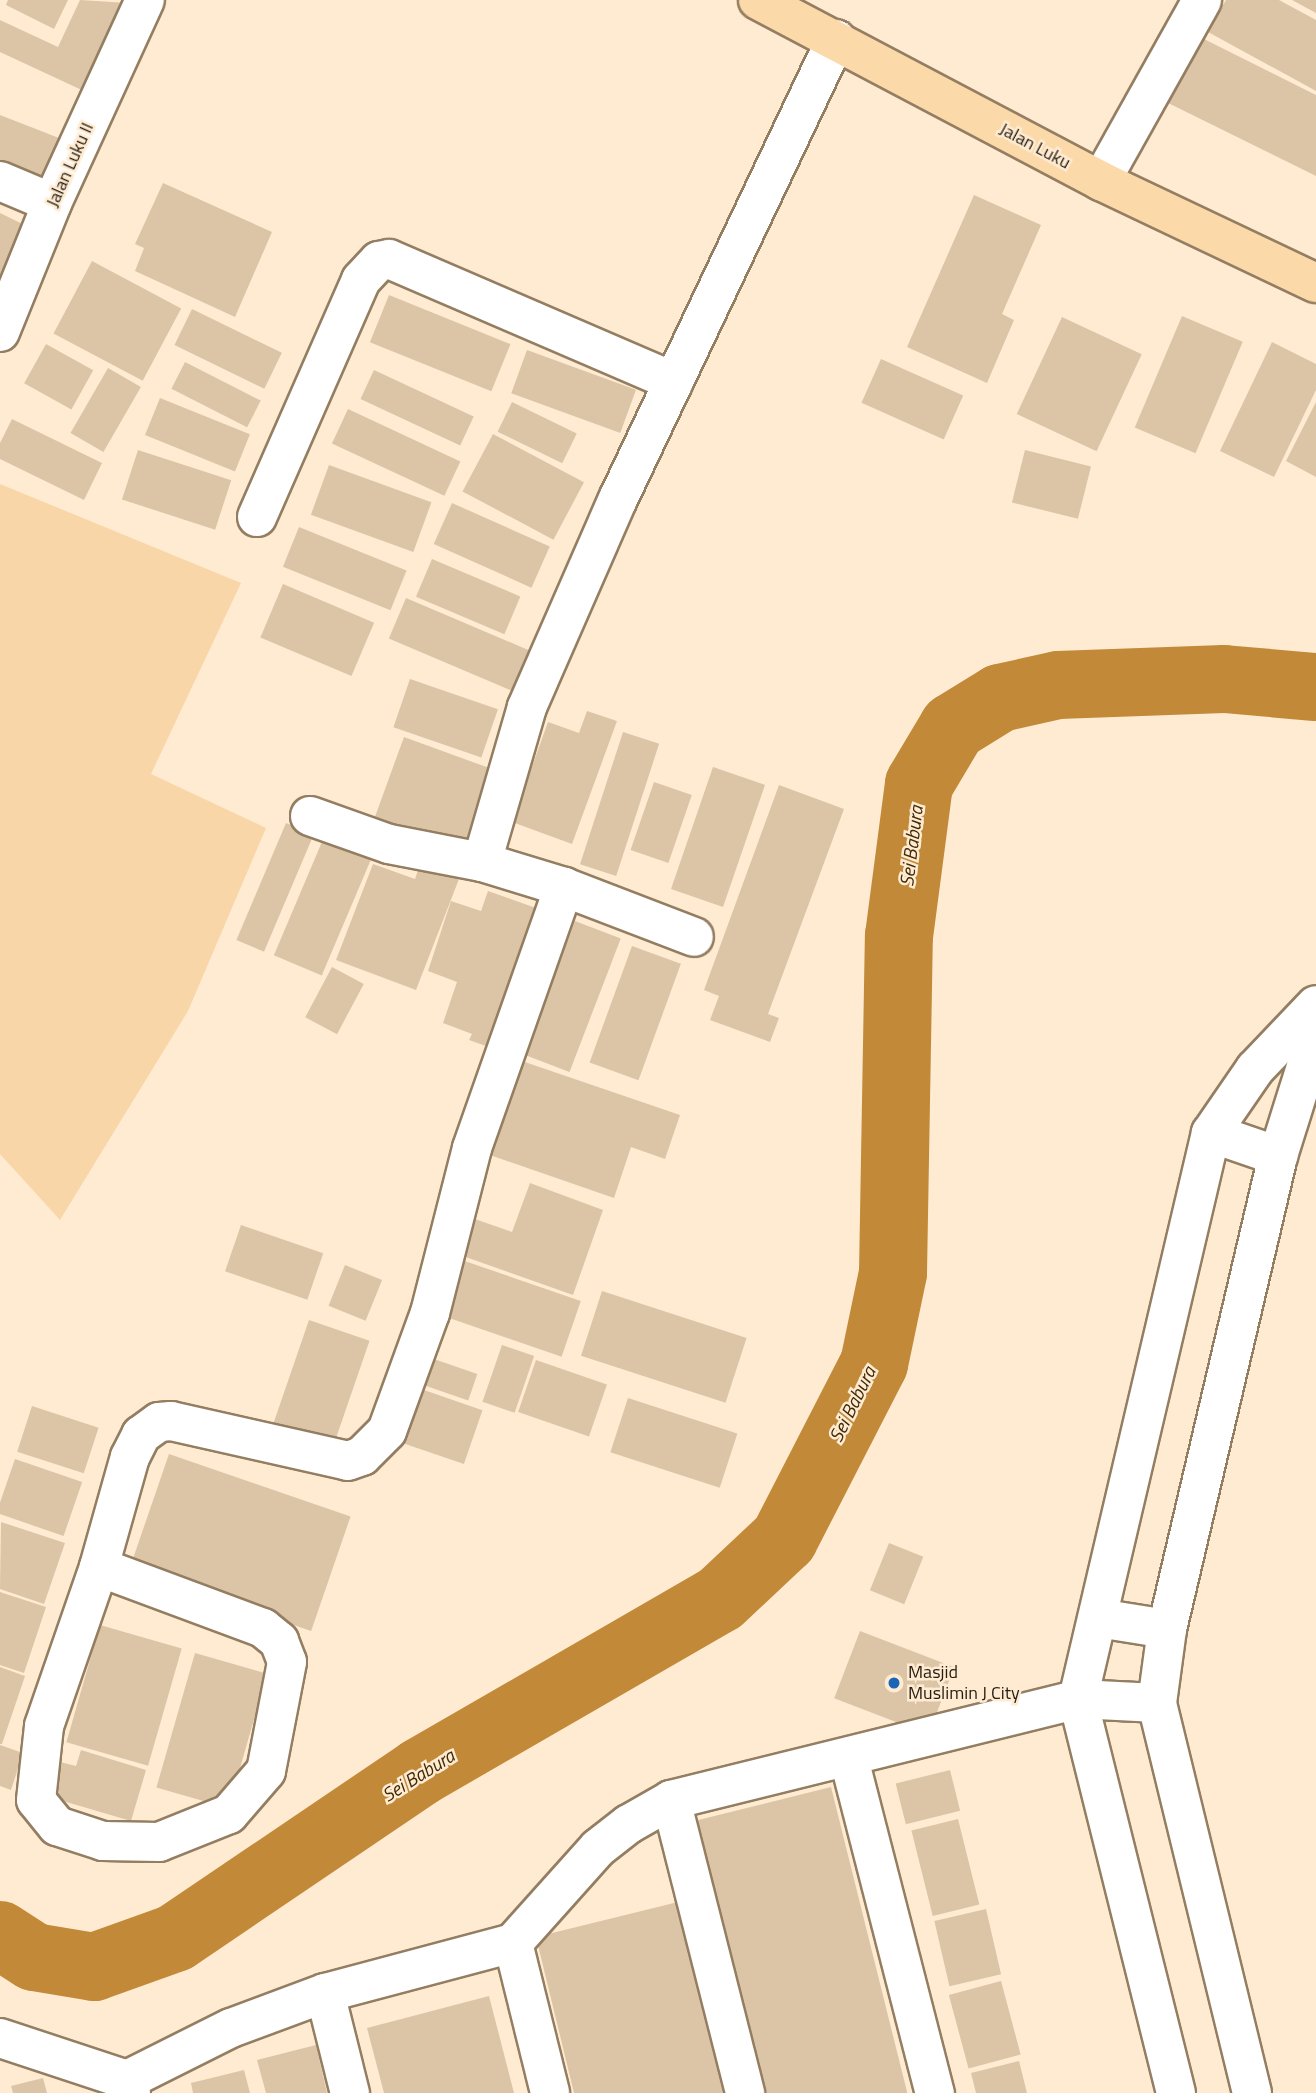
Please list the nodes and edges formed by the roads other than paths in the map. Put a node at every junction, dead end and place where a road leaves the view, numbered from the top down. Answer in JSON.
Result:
{"nodes":[{"id":1,"x":145,"y":0,"type":"edge"},
{"id":2,"x":758,"y":0,"type":"edge"},
{"id":3,"x":1202,"y":0,"type":"edge"},
{"id":4,"x":835,"y":39,"type":"junction"},
{"id":5,"x":0,"y":181,"type":"edge"},
{"id":6,"x":1101,"y":181,"type":"junction"},
{"id":7,"x":52,"y":203,"type":"junction"},
{"id":8,"x":1316,"y":283,"type":"edge"},
{"id":9,"x":0,"y":332,"type":"edge"},
{"id":10,"x":674,"y":382,"type":"junction"},
{"id":11,"x":257,"y":517,"type":"dead end"},
{"id":12,"x":310,"y":816,"type":"dead end"},
{"id":13,"x":482,"y":862,"type":"junction"},
{"id":14,"x":564,"y":887,"type":"junction"},
{"id":15,"x":694,"y":937,"type":"dead end"},
{"id":16,"x":1316,"y":1005,"type":"edge"},
{"id":17,"x":1316,"y":1035,"type":"edge"},
{"id":18,"x":1210,"y":1133,"type":"junction"},
{"id":19,"x":1278,"y":1156,"type":"junction"},
{"id":20,"x":99,"y":1567,"type":"junction"},
{"id":21,"x":1098,"y":1618,"type":"junction"},
{"id":22,"x":1167,"y":1629,"type":"junction"},
{"id":23,"x":1078,"y":1699,"type":"junction"},
{"id":24,"x":1157,"y":1703,"type":"junction"},
{"id":25,"x":849,"y":1759,"type":"junction"},
{"id":26,"x":671,"y":1800,"type":"junction"},
{"id":27,"x":513,"y":1943,"type":"junction"},
{"id":28,"x":325,"y":1993,"type":"junction"},
{"id":29,"x":0,"y":2038,"type":"edge"},
{"id":30,"x":129,"y":2086,"type":"edge"},
{"id":31,"x":350,"y":2093,"type":"edge"},
{"id":32,"x":550,"y":2093,"type":"edge"},
{"id":33,"x":745,"y":2093,"type":"edge"},
{"id":34,"x":935,"y":2093,"type":"edge"},
{"id":35,"x":1176,"y":2093,"type":"edge"},
{"id":36,"x":1252,"y":2093,"type":"edge"}],
"edges":[{"from":1,"to":7,"type":"street","name":"Jalan Luku II"},
{"from":2,"to":4,"type":"main road","name":"Jalan Luku"},
{"from":3,"to":6,"type":"street"},
{"from":4,"to":6,"type":"main road","name":"Jalan Luku"},
{"from":4,"to":10,"type":"street"},
{"from":5,"to":7,"type":"street"},
{"from":6,"to":8,"type":"main road","name":"Jalan Luku"},
{"from":7,"to":9,"type":"street","name":"Jalan Luku II"},
{"from":10,"to":11,"type":"street"},
{"from":10,"to":13,"type":"street"},
{"from":12,"to":13,"type":"street"},
{"from":13,"to":14,"type":"street"},
{"from":14,"to":15,"type":"street"},
{"from":14,"to":20,"type":"street"},
{"from":16,"to":18,"type":"street"},
{"from":17,"to":19,"type":"street"},
{"from":18,"to":19,"type":"street"},
{"from":18,"to":21,"type":"street"},
{"from":19,"to":22,"type":"street"},
{"from":20,"to":20,"type":"street"},
{"from":21,"to":22,"type":"street"},
{"from":21,"to":23,"type":"street"},
{"from":22,"to":24,"type":"street"},
{"from":23,"to":24,"type":"street"},
{"from":23,"to":25,"type":"street"},
{"from":23,"to":35,"type":"street"},
{"from":24,"to":36,"type":"street"},
{"from":25,"to":26,"type":"street"},
{"from":25,"to":34,"type":"street"},
{"from":26,"to":27,"type":"street"},
{"from":26,"to":33,"type":"street"},
{"from":27,"to":28,"type":"street"},
{"from":27,"to":32,"type":"street"},
{"from":28,"to":30,"type":"street"},
{"from":28,"to":31,"type":"street"},
{"from":29,"to":30,"type":"street"}]}
